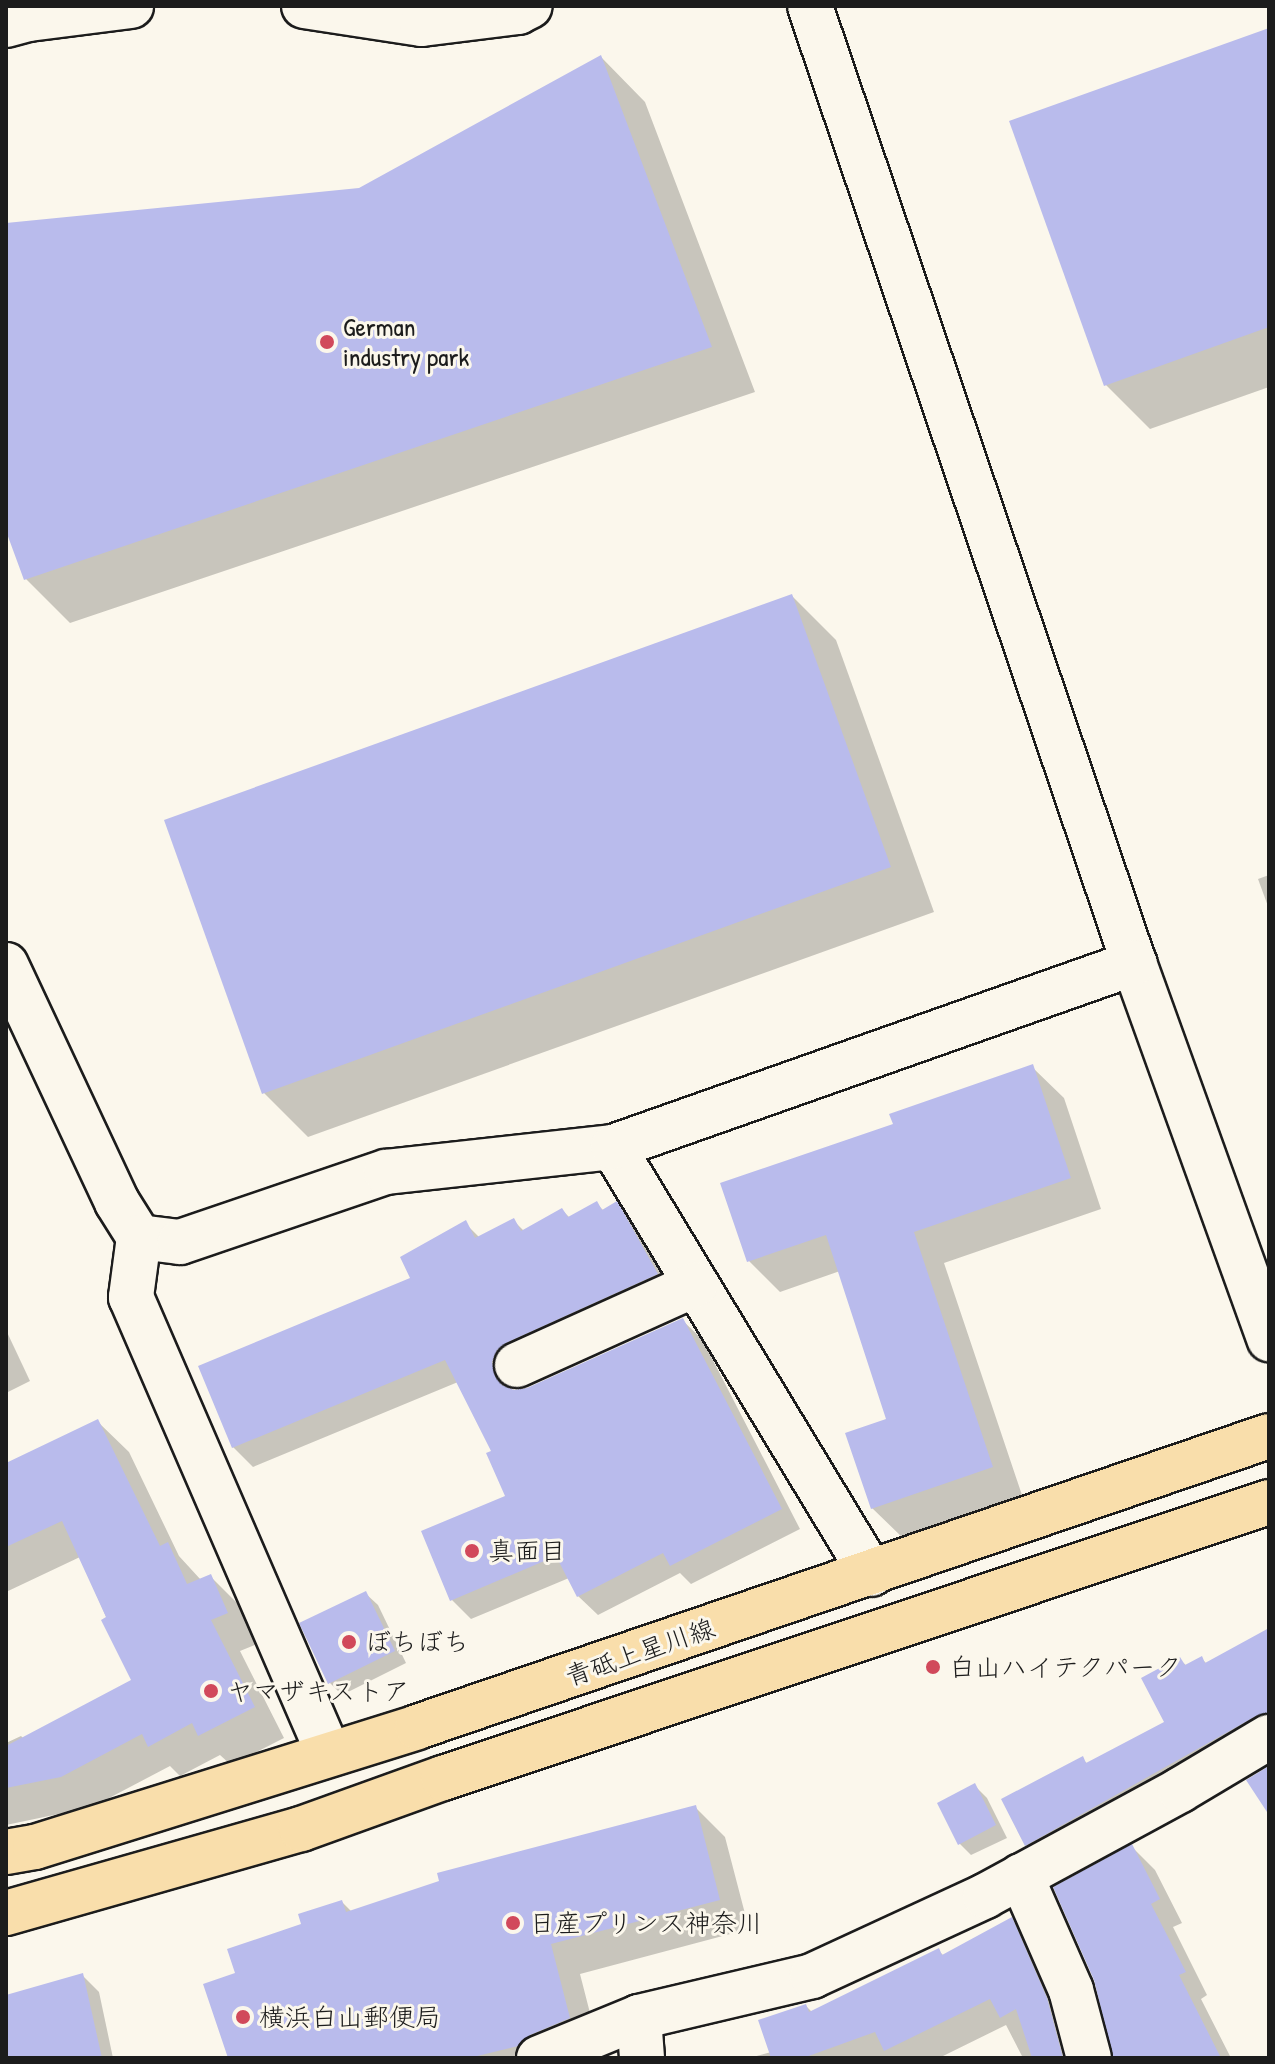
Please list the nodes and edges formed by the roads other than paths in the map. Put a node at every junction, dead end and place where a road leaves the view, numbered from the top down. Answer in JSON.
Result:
{"nodes":[{"id":1,"x":131,"y":6,"type":"edge"},
{"id":2,"x":304,"y":6,"type":"edge"},
{"id":3,"x":530,"y":6,"type":"edge"},
{"id":4,"x":810,"y":6,"type":"edge"},
{"id":5,"x":6,"y":25,"type":"edge"},
{"id":6,"x":1134,"y":963,"type":"junction"},
{"id":7,"x":6,"y":965,"type":"edge"},
{"id":8,"x":613,"y":1147,"type":"junction"},
{"id":9,"x":139,"y":1237,"type":"junction"},
{"id":10,"x":696,"y":1284,"type":"junction"},
{"id":11,"x":1269,"y":1339,"type":"edge"},
{"id":12,"x":517,"y":1365,"type":"dead end"},
{"id":13,"x":1269,"y":1436,"type":"edge"},
{"id":14,"x":1269,"y":1502,"type":"edge"},
{"id":15,"x":872,"y":1574,"type":"junction"},
{"id":16,"x":1269,"y":1737,"type":"edge"},
{"id":17,"x":328,"y":1753,"type":"junction"},
{"id":18,"x":6,"y":1852,"type":"edge"},
{"id":19,"x":1021,"y":1876,"type":"junction"},
{"id":20,"x":6,"y":1913,"type":"edge"},
{"id":21,"x":640,"y":2037,"type":"edge"},
{"id":22,"x":539,"y":2058,"type":"edge"},
{"id":23,"x":1089,"y":2058,"type":"edge"}],
"edges":[{"from":1,"to":5,"type":"street"},
{"from":2,"to":3,"type":"street"},
{"from":4,"to":6,"type":"street"},
{"from":6,"to":8,"type":"street"},
{"from":6,"to":11,"type":"street"},
{"from":7,"to":9,"type":"street"},
{"from":8,"to":9,"type":"street"},
{"from":8,"to":10,"type":"street"},
{"from":9,"to":17,"type":"street"},
{"from":10,"to":12,"type":"street"},
{"from":10,"to":15,"type":"street"},
{"from":13,"to":15,"type":"main road","name":"青砥上星川線"},
{"from":14,"to":20,"type":"main road"},
{"from":15,"to":17,"type":"main road","name":"青砥上星川線"},
{"from":16,"to":19,"type":"street"},
{"from":17,"to":18,"type":"main road","name":"青砥上星川線"},
{"from":19,"to":21,"type":"street"},
{"from":19,"to":23,"type":"street"},
{"from":21,"to":22,"type":"street"}]}
